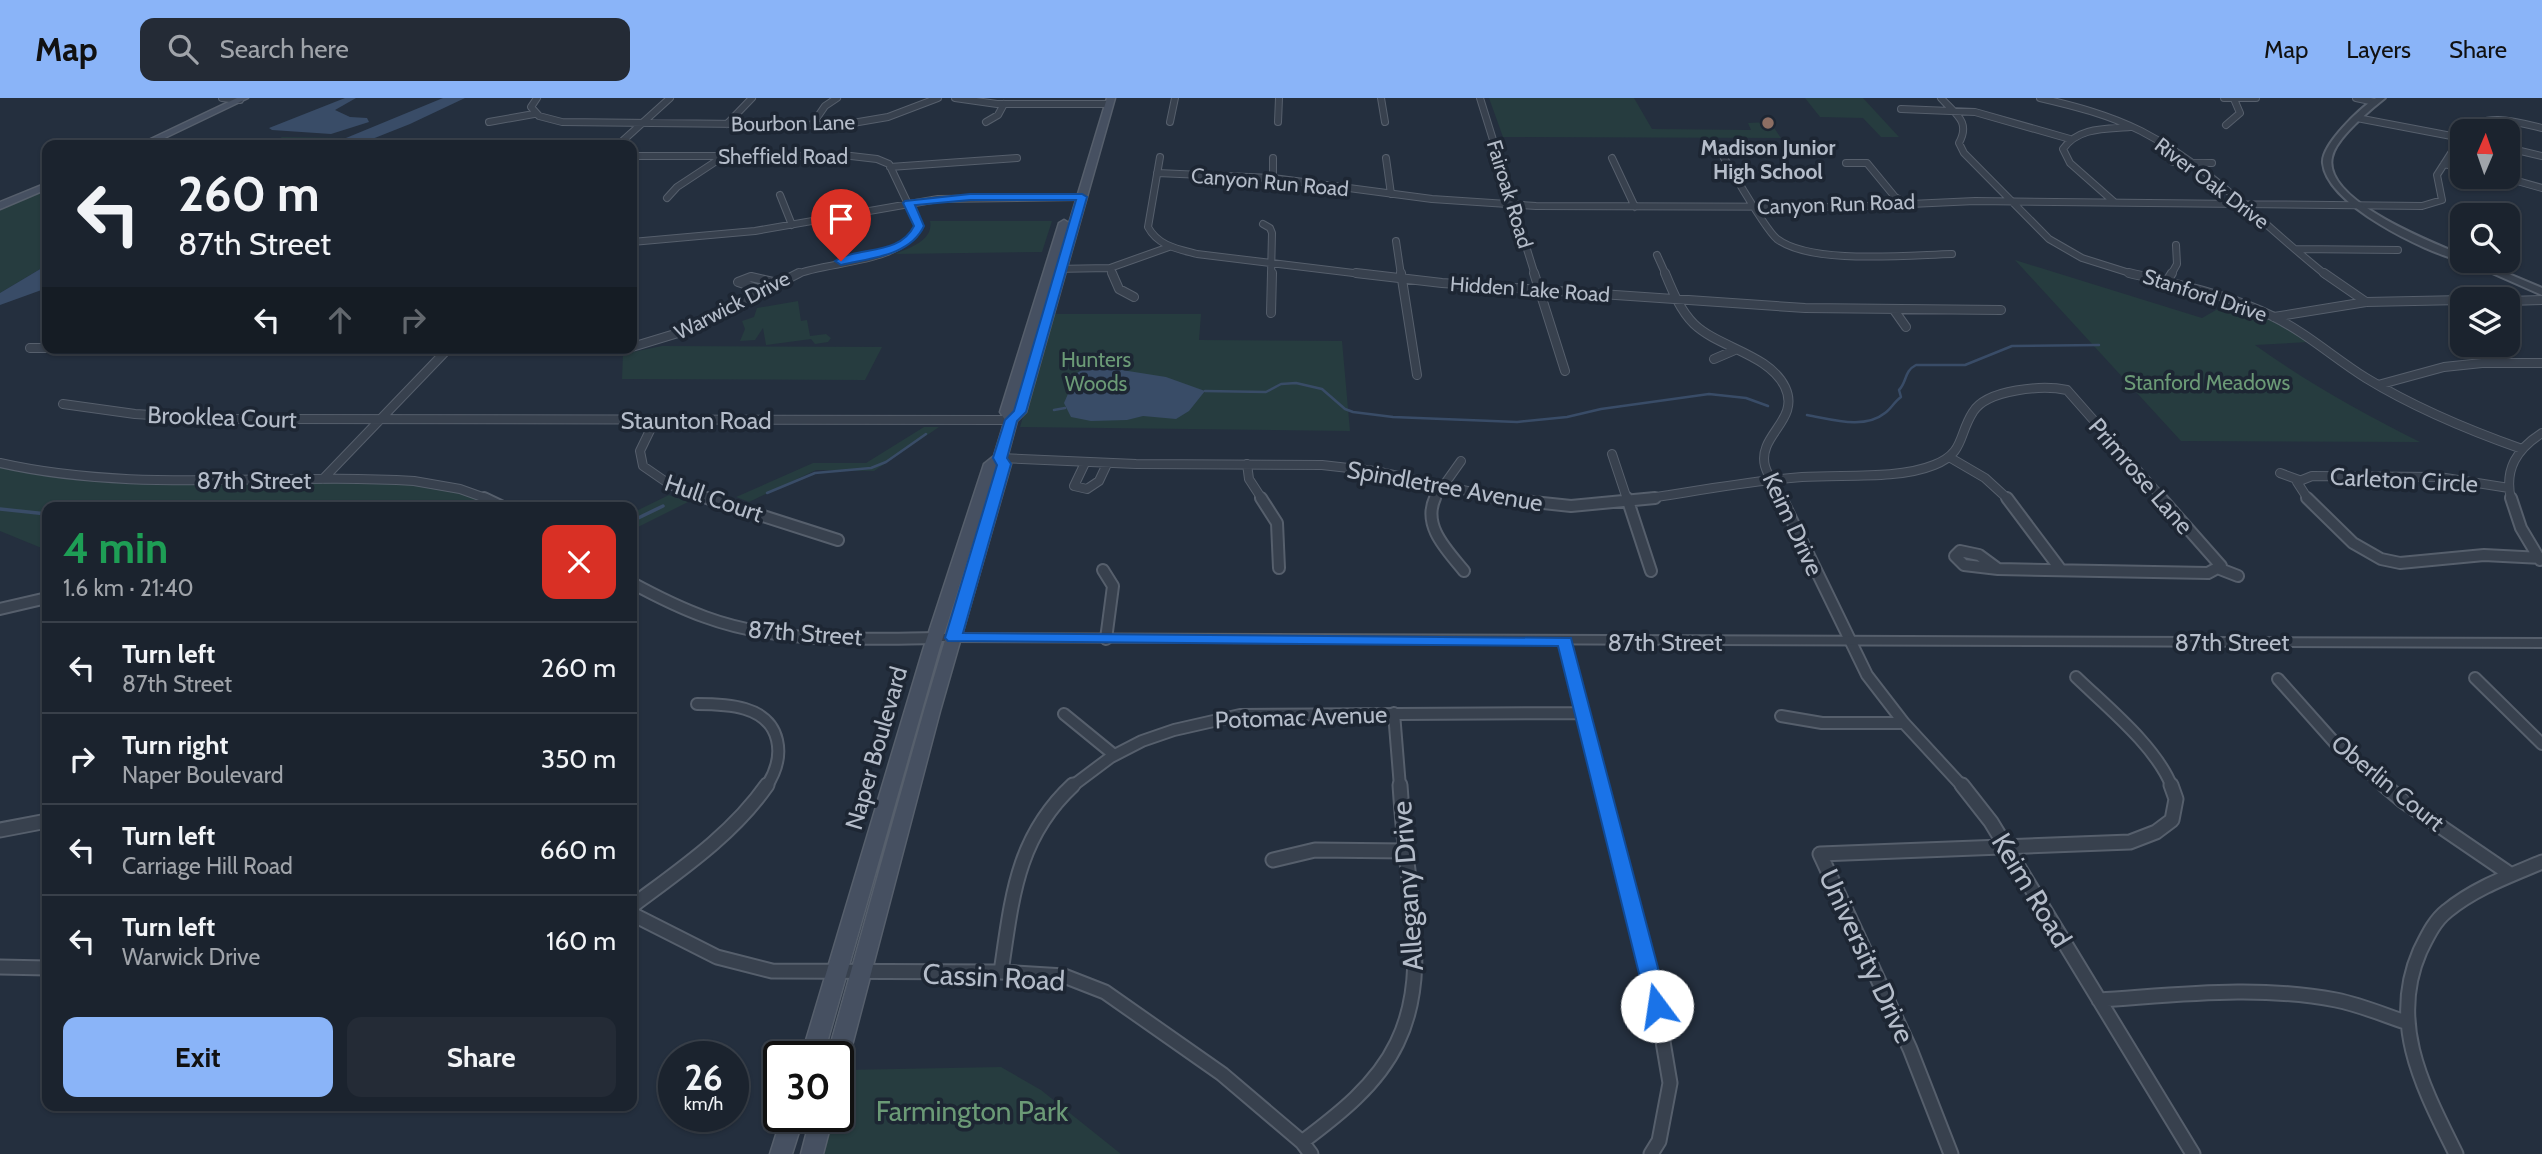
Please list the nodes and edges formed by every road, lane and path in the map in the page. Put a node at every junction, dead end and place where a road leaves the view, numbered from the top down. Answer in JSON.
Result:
{"nodes":[{"id":1,"x":222,"y":98,"type":"edge"},
{"id":2,"x":537,"y":98,"type":"edge"},
{"id":3,"x":670,"y":98,"type":"edge"},
{"id":4,"x":752,"y":98,"type":"edge"},
{"id":5,"x":836,"y":98,"type":"edge"},
{"id":6,"x":938,"y":98,"type":"edge"},
{"id":7,"x":955,"y":98,"type":"edge"},
{"id":8,"x":1175,"y":98,"type":"edge"},
{"id":9,"x":1279,"y":98,"type":"edge"},
{"id":10,"x":1381,"y":98,"type":"edge"},
{"id":11,"x":1480,"y":98,"type":"edge"},
{"id":12,"x":1941,"y":98,"type":"edge"},
{"id":13,"x":2040,"y":98,"type":"edge"},
{"id":14,"x":2224,"y":98,"type":"edge"},
{"id":15,"x":2256,"y":98,"type":"edge"},
{"id":16,"x":2356,"y":98,"type":"edge"},
{"id":17,"x":242,"y":99,"type":"edge"},
{"id":18,"x":2234,"y":99,"type":"edge"},
{"id":19,"x":2378,"y":100,"type":"edge"},
{"id":20,"x":1056,"y":101,"type":"edge"},
{"id":21,"x":1105,"y":101,"type":"edge"},
{"id":22,"x":1004,"y":104,"type":"junction"},
{"id":23,"x":1901,"y":109,"type":"dead end"},
{"id":24,"x":1953,"y":109,"type":"junction"},
{"id":25,"x":534,"y":114,"type":"junction"},
{"id":26,"x":2490,"y":116,"type":"dead end"},
{"id":27,"x":2357,"y":118,"type":"junction"},
{"id":28,"x":2494,"y":119,"type":"edge"},
{"id":29,"x":489,"y":122,"type":"dead end"},
{"id":30,"x":986,"y":122,"type":"dead end"},
{"id":31,"x":1170,"y":122,"type":"dead end"},
{"id":32,"x":1278,"y":122,"type":"dead end"},
{"id":33,"x":1385,"y":122,"type":"dead end"},
{"id":34,"x":643,"y":123,"type":"junction"},
{"id":35,"x":727,"y":124,"type":"junction"},
{"id":36,"x":812,"y":125,"type":"junction"},
{"id":37,"x":2226,"y":125,"type":"dead end"},
{"id":38,"x":2520,"y":125,"type":"edge"},
{"id":39,"x":2131,"y":127,"type":"junction"},
{"id":40,"x":2542,"y":128,"type":"edge"},
{"id":41,"x":2450,"y":134,"type":"edge"},
{"id":42,"x":2070,"y":139,"type":"junction"},
{"id":43,"x":154,"y":140,"type":"edge"},
{"id":44,"x":624,"y":140,"type":"edge"},
{"id":45,"x":2520,"y":151,"type":"edge"},
{"id":46,"x":2450,"y":155,"type":"edge"},
{"id":47,"x":637,"y":156,"type":"edge"},
{"id":48,"x":724,"y":156,"type":"junction"},
{"id":49,"x":2542,"y":156,"type":"edge"},
{"id":50,"x":1160,"y":157,"type":"dead end"},
{"id":51,"x":1017,"y":158,"type":"dead end"},
{"id":52,"x":1273,"y":158,"type":"dead end"},
{"id":53,"x":1386,"y":158,"type":"dead end"},
{"id":54,"x":1612,"y":158,"type":"dead end"},
{"id":55,"x":1724,"y":158,"type":"dead end"},
{"id":56,"x":2173,"y":162,"type":"dead end"},
{"id":57,"x":2188,"y":162,"type":"junction"},
{"id":58,"x":1846,"y":163,"type":"dead end"},
{"id":59,"x":2212,"y":163,"type":"dead end"},
{"id":60,"x":2444,"y":164,"type":"junction"},
{"id":61,"x":2450,"y":165,"type":"edge"},
{"id":62,"x":890,"y":167,"type":"junction"},
{"id":63,"x":1157,"y":173,"type":"junction"},
{"id":64,"x":1273,"y":178,"type":"junction"},
{"id":65,"x":2520,"y":181,"type":"edge"},
{"id":66,"x":2542,"y":187,"type":"edge"},
{"id":67,"x":42,"y":188,"type":"edge"},
{"id":68,"x":1391,"y":194,"type":"junction"},
{"id":69,"x":780,"y":195,"type":"dead end"},
{"id":70,"x":1077,"y":197,"type":"junction"},
{"id":71,"x":667,"y":198,"type":"dead end"},
{"id":72,"x":2012,"y":201,"type":"junction"},
{"id":73,"x":2113,"y":201,"type":"junction"},
{"id":74,"x":2240,"y":202,"type":"junction"},
{"id":75,"x":3,"y":203,"type":"edge"},
{"id":76,"x":908,"y":203,"type":"junction"},
{"id":77,"x":1905,"y":203,"type":"junction"},
{"id":78,"x":1514,"y":205,"type":"junction"},
{"id":79,"x":2358,"y":205,"type":"junction"},
{"id":80,"x":1635,"y":207,"type":"junction"},
{"id":81,"x":1756,"y":207,"type":"junction"},
{"id":82,"x":792,"y":225,"type":"junction"},
{"id":83,"x":1263,"y":225,"type":"dead end"},
{"id":84,"x":1396,"y":241,"type":"dead end"},
{"id":85,"x":637,"y":242,"type":"edge"},
{"id":86,"x":2176,"y":245,"type":"dead end"},
{"id":87,"x":1169,"y":247,"type":"junction"},
{"id":88,"x":1792,"y":249,"type":"junction"},
{"id":89,"x":2295,"y":249,"type":"junction"},
{"id":90,"x":2398,"y":250,"type":"dead end"},
{"id":91,"x":2450,"y":253,"type":"edge"},
{"id":92,"x":1784,"y":254,"type":"dead end"},
{"id":93,"x":1952,"y":254,"type":"dead end"},
{"id":94,"x":1657,"y":255,"type":"dead end"},
{"id":95,"x":1271,"y":264,"type":"junction"},
{"id":96,"x":1110,"y":268,"type":"junction"},
{"id":97,"x":1056,"y":269,"type":"junction"},
{"id":98,"x":2498,"y":273,"type":"edge"},
{"id":99,"x":1402,"y":278,"type":"junction"},
{"id":100,"x":2167,"y":281,"type":"junction"},
{"id":101,"x":773,"y":282,"type":"junction"},
{"id":102,"x":759,"y":289,"type":"junction"},
{"id":103,"x":1540,"y":291,"type":"junction"},
{"id":104,"x":2542,"y":292,"type":"edge"},
{"id":105,"x":1134,"y":297,"type":"dead end"},
{"id":106,"x":2450,"y":300,"type":"edge"},
{"id":107,"x":2542,"y":300,"type":"edge"},
{"id":108,"x":1679,"y":301,"type":"junction"},
{"id":109,"x":2520,"y":301,"type":"edge"},
{"id":110,"x":2366,"y":302,"type":"junction"},
{"id":111,"x":1894,"y":310,"type":"junction"},
{"id":112,"x":2001,"y":310,"type":"dead end"},
{"id":113,"x":1270,"y":313,"type":"dead end"},
{"id":114,"x":2274,"y":317,"type":"junction"},
{"id":115,"x":1906,"y":327,"type":"dead end"},
{"id":116,"x":637,"y":346,"type":"edge"},
{"id":117,"x":30,"y":348,"type":"dead end"},
{"id":118,"x":42,"y":348,"type":"edge"},
{"id":119,"x":1735,"y":350,"type":"junction"},
{"id":120,"x":443,"y":354,"type":"edge"},
{"id":121,"x":1714,"y":359,"type":"dead end"},
{"id":122,"x":2542,"y":363,"type":"edge"},
{"id":123,"x":1565,"y":371,"type":"dead end"},
{"id":124,"x":1417,"y":374,"type":"dead end"},
{"id":125,"x":2378,"y":385,"type":"junction"},
{"id":126,"x":63,"y":404,"type":"dead end"},
{"id":127,"x":381,"y":419,"type":"junction"},
{"id":128,"x":655,"y":420,"type":"junction"},
{"id":129,"x":1011,"y":420,"type":"junction"},
{"id":130,"x":2542,"y":433,"type":"edge"},
{"id":131,"x":2522,"y":449,"type":"junction"},
{"id":132,"x":1612,"y":454,"type":"dead end"},
{"id":133,"x":1949,"y":457,"type":"junction"},
{"id":134,"x":1000,"y":458,"type":"junction"},
{"id":135,"x":1461,"y":461,"type":"dead end"},
{"id":136,"x":0,"y":463,"type":"edge"},
{"id":137,"x":1085,"y":463,"type":"junction"},
{"id":138,"x":1107,"y":464,"type":"junction"},
{"id":139,"x":1247,"y":464,"type":"junction"},
{"id":140,"x":2280,"y":473,"type":"dead end"},
{"id":141,"x":323,"y":480,"type":"junction"},
{"id":142,"x":1772,"y":480,"type":"junction"},
{"id":143,"x":2299,"y":480,"type":"junction"},
{"id":144,"x":1439,"y":486,"type":"junction"},
{"id":145,"x":2509,"y":488,"type":"junction"},
{"id":146,"x":494,"y":502,"type":"edge"},
{"id":147,"x":1628,"y":502,"type":"junction"},
{"id":148,"x":838,"y":540,"type":"dead end"},
{"id":149,"x":2541,"y":560,"type":"edge"},
{"id":150,"x":1279,"y":568,"type":"dead end"},
{"id":151,"x":1998,"y":569,"type":"dead end"},
{"id":152,"x":2220,"y":569,"type":"junction"},
{"id":153,"x":1103,"y":570,"type":"dead end"},
{"id":154,"x":2062,"y":570,"type":"junction"},
{"id":155,"x":1464,"y":571,"type":"dead end"},
{"id":156,"x":1651,"y":571,"type":"dead end"},
{"id":157,"x":2238,"y":576,"type":"dead end"},
{"id":158,"x":637,"y":590,"type":"edge"},
{"id":159,"x":42,"y":599,"type":"edge"},
{"id":160,"x":0,"y":609,"type":"edge"},
{"id":161,"x":944,"y":638,"type":"junction"},
{"id":162,"x":1106,"y":639,"type":"junction"},
{"id":163,"x":1565,"y":642,"type":"junction"},
{"id":164,"x":1850,"y":642,"type":"junction"},
{"id":165,"x":2542,"y":643,"type":"edge"},
{"id":166,"x":2076,"y":677,"type":"dead end"},
{"id":167,"x":2475,"y":678,"type":"dead end"},
{"id":168,"x":2278,"y":679,"type":"dead end"},
{"id":169,"x":697,"y":704,"type":"dead end"},
{"id":170,"x":1394,"y":713,"type":"junction"},
{"id":171,"x":1584,"y":713,"type":"junction"},
{"id":172,"x":1064,"y":714,"type":"dead end"},
{"id":173,"x":1781,"y":716,"type":"dead end"},
{"id":174,"x":1904,"y":723,"type":"junction"},
{"id":175,"x":2542,"y":744,"type":"edge"},
{"id":176,"x":1113,"y":754,"type":"junction"},
{"id":177,"x":42,"y":822,"type":"edge"},
{"id":178,"x":0,"y":830,"type":"edge"},
{"id":179,"x":2008,"y":848,"type":"junction"},
{"id":180,"x":1406,"y":851,"type":"junction"},
{"id":181,"x":1273,"y":860,"type":"dead end"},
{"id":182,"x":2542,"y":862,"type":"edge"},
{"id":183,"x":2510,"y":874,"type":"junction"},
{"id":184,"x":637,"y":902,"type":"edge"},
{"id":185,"x":637,"y":917,"type":"edge"},
{"id":186,"x":0,"y":967,"type":"edge"},
{"id":187,"x":42,"y":968,"type":"edge"},
{"id":188,"x":849,"y":972,"type":"junction"},
{"id":189,"x":1001,"y":972,"type":"junction"},
{"id":190,"x":2099,"y":1000,"type":"junction"},
{"id":191,"x":2408,"y":1023,"type":"junction"},
{"id":192,"x":819,"y":1041,"type":"edge"},
{"id":193,"x":840,"y":1041,"type":"edge"},
{"id":194,"x":788,"y":1132,"type":"edge"},
{"id":195,"x":818,"y":1132,"type":"edge"},
{"id":196,"x":1301,"y":1142,"type":"junction"},
{"id":197,"x":781,"y":1154,"type":"edge"},
{"id":198,"x":812,"y":1154,"type":"edge"},
{"id":199,"x":1311,"y":1154,"type":"edge"},
{"id":200,"x":1651,"y":1154,"type":"edge"},
{"id":201,"x":1951,"y":1154,"type":"edge"},
{"id":202,"x":2193,"y":1154,"type":"edge"},
{"id":203,"x":2456,"y":1154,"type":"edge"}],
"edges":[{"from":1,"to":17,"type":"street"},
{"from":2,"to":25,"type":"street"},
{"from":3,"to":34,"type":"street"},
{"from":4,"to":35,"type":"street"},
{"from":5,"to":36,"type":"street"},
{"from":6,"to":36,"type":"street","name":"Bourbon Lane"},
{"from":7,"to":22,"type":"street"},
{"from":8,"to":31,"type":"street"},
{"from":9,"to":32,"type":"street"},
{"from":10,"to":33,"type":"street"},
{"from":11,"to":78,"type":"street","name":"Fairoak Road"},
{"from":12,"to":24,"type":"street"},
{"from":13,"to":39,"type":"street","name":"River Oak Drive"},
{"from":14,"to":18,"type":"street"},
{"from":15,"to":18,"type":"street"},
{"from":16,"to":19,"type":"street"},
{"from":17,"to":43,"type":"main road"},
{"from":18,"to":37,"type":"street"},
{"from":19,"to":27,"type":"street"},
{"from":20,"to":21,"type":"street"},
{"from":20,"to":22,"type":"street"},
{"from":21,"to":70,"type":"main road","name":"Naper Boulevard"},
{"from":22,"to":30,"type":"street"},
{"from":23,"to":24,"type":"street"},
{"from":24,"to":42,"type":"street"},
{"from":24,"to":72,"type":"street","name":"Stanford Drive"},
{"from":25,"to":29,"type":"street"},
{"from":25,"to":34,"type":"street","name":"Bourbon Lane"},
{"from":26,"to":28,"type":"street"},
{"from":27,"to":41,"type":"street"},
{"from":27,"to":79,"type":"street"},
{"from":34,"to":35,"type":"street","name":"Bourbon Lane"},
{"from":34,"to":44,"type":"street"},
{"from":35,"to":36,"type":"street","name":"Bourbon Lane"},
{"from":38,"to":40,"type":"street"},
{"from":39,"to":42,"type":"street"},
{"from":39,"to":57,"type":"street","name":"River Oak Drive"},
{"from":42,"to":73,"type":"street"},
{"from":45,"to":49,"type":"street"},
{"from":46,"to":60,"type":"street"},
{"from":47,"to":48,"type":"street","name":"Sheffield Road"},
{"from":48,"to":62,"type":"street","name":"Sheffield Road"},
{"from":48,"to":71,"type":"street"},
{"from":50,"to":63,"type":"street"},
{"from":51,"to":62,"type":"street"},
{"from":52,"to":64,"type":"street"},
{"from":53,"to":68,"type":"street"},
{"from":54,"to":80,"type":"street"},
{"from":55,"to":81,"type":"street"},
{"from":56,"to":57,"type":"street"},
{"from":57,"to":59,"type":"street"},
{"from":57,"to":74,"type":"street","name":"River Oak Drive"},
{"from":58,"to":77,"type":"street"},
{"from":60,"to":61,"type":"street"},
{"from":60,"to":79,"type":"street","name":"Canyon Run Road"},
{"from":62,"to":76,"type":"street"},
{"from":63,"to":64,"type":"street","name":"Canyon Run Road"},
{"from":63,"to":87,"type":"street"},
{"from":64,"to":68,"type":"street","name":"Canyon Run Road"},
{"from":65,"to":66,"type":"street"},
{"from":67,"to":75,"type":"main road"},
{"from":68,"to":78,"type":"street","name":"Canyon Run Road"},
{"from":69,"to":82,"type":"street"},
{"from":70,"to":76,"type":"street"},
{"from":70,"to":97,"type":"main road","name":"Naper Boulevard"},
{"from":72,"to":73,"type":"street","name":"Canyon Run Road"},
{"from":72,"to":77,"type":"street","name":"Canyon Run Road"},
{"from":72,"to":100,"type":"street","name":"Stanford Drive"},
{"from":73,"to":74,"type":"street","name":"Canyon Run Road"},
{"from":74,"to":79,"type":"street","name":"Canyon Run Road"},
{"from":74,"to":89,"type":"street","name":"River Oak Drive"},
{"from":76,"to":82,"type":"street"},
{"from":76,"to":101,"type":"street","name":"Warwick Drive"},
{"from":77,"to":81,"type":"street","name":"Canyon Run Road"},
{"from":78,"to":80,"type":"street","name":"Canyon Run Road"},
{"from":78,"to":103,"type":"street","name":"Fairoak Road"},
{"from":79,"to":91,"type":"street"},
{"from":80,"to":81,"type":"street","name":"Canyon Run Road"},
{"from":81,"to":88,"type":"street"},
{"from":82,"to":85,"type":"street"},
{"from":83,"to":95,"type":"street"},
{"from":84,"to":99,"type":"street"},
{"from":86,"to":100,"type":"street"},
{"from":87,"to":95,"type":"street","name":"Hidden Lake Road"},
{"from":87,"to":96,"type":"street"},
{"from":88,"to":92,"type":"street"},
{"from":88,"to":93,"type":"street"},
{"from":89,"to":90,"type":"street"},
{"from":89,"to":110,"type":"street","name":"River Oak Drive"},
{"from":94,"to":108,"type":"street","name":"Keim Drive"},
{"from":95,"to":99,"type":"street","name":"Hidden Lake Road"},
{"from":95,"to":113,"type":"street"},
{"from":96,"to":97,"type":"street"},
{"from":96,"to":105,"type":"street"},
{"from":97,"to":129,"type":"main road","name":"Naper Boulevard"},
{"from":98,"to":104,"type":"street"},
{"from":99,"to":103,"type":"street","name":"Hidden Lake Road"},
{"from":99,"to":124,"type":"street"},
{"from":100,"to":114,"type":"street","name":"Stanford Drive"},
{"from":101,"to":102,"type":"street","name":"Warwick Drive"},
{"from":101,"to":102,"type":"street"},
{"from":102,"to":116,"type":"street","name":"Warwick Drive"},
{"from":103,"to":108,"type":"street","name":"Hidden Lake Road"},
{"from":103,"to":123,"type":"street","name":"Fairoak Road"},
{"from":106,"to":110,"type":"street"},
{"from":107,"to":109,"type":"street"},
{"from":108,"to":111,"type":"street","name":"Hidden Lake Road"},
{"from":108,"to":119,"type":"street","name":"Keim Drive"},
{"from":110,"to":114,"type":"street"},
{"from":111,"to":112,"type":"street","name":"Hidden Lake Road"},
{"from":111,"to":115,"type":"street"},
{"from":114,"to":125,"type":"street","name":"Stanford Drive"},
{"from":117,"to":118,"type":"street"},
{"from":119,"to":121,"type":"street"},
{"from":119,"to":142,"type":"street","name":"Keim Drive"},
{"from":120,"to":127,"type":"street"},
{"from":122,"to":125,"type":"street"},
{"from":125,"to":131,"type":"street","name":"Stanford Drive"},
{"from":126,"to":127,"type":"street","name":"Brooklea Court"},
{"from":127,"to":128,"type":"street","name":"Staunton Road"},
{"from":127,"to":141,"type":"street"},
{"from":128,"to":129,"type":"street","name":"Staunton Road"},
{"from":128,"to":148,"type":"street","name":"Hull Court"},
{"from":129,"to":134,"type":"main road","name":"Naper Boulevard"},
{"from":130,"to":131,"type":"street"},
{"from":131,"to":145,"type":"street"},
{"from":132,"to":147,"type":"street"},
{"from":133,"to":142,"type":"street","name":"Spindletree Avenue"},
{"from":133,"to":152,"type":"street","name":"Primrose Lane"},
{"from":133,"to":154,"type":"street"},
{"from":134,"to":137,"type":"street","name":"Spindletree Avenue"},
{"from":134,"to":161,"type":"main road","name":"Naper Boulevard"},
{"from":135,"to":144,"type":"street"},
{"from":136,"to":141,"type":"street","name":"87th Street"},
{"from":137,"to":138,"type":"street","name":"Spindletree Avenue"},
{"from":137,"to":138,"type":"street"},
{"from":138,"to":139,"type":"street","name":"Spindletree Avenue"},
{"from":139,"to":144,"type":"street","name":"Spindletree Avenue"},
{"from":139,"to":150,"type":"street"},
{"from":140,"to":143,"type":"street","name":"Carleton Circle"},
{"from":141,"to":146,"type":"street","name":"87th Street"},
{"from":142,"to":147,"type":"street","name":"Spindletree Avenue"},
{"from":142,"to":164,"type":"street","name":"Keim Drive"},
{"from":143,"to":145,"type":"street","name":"Carleton Circle"},
{"from":143,"to":149,"type":"street","name":"Carleton Circle"},
{"from":144,"to":147,"type":"street","name":"Spindletree Avenue"},
{"from":144,"to":155,"type":"street"},
{"from":145,"to":149,"type":"street"},
{"from":147,"to":156,"type":"street"},
{"from":151,"to":154,"type":"street","name":"Primrose Lane"},
{"from":152,"to":154,"type":"street","name":"Primrose Lane"},
{"from":152,"to":157,"type":"street","name":"Primrose Lane"},
{"from":153,"to":162,"type":"street"},
{"from":158,"to":161,"type":"street","name":"87th Street"},
{"from":159,"to":160,"type":"street"},
{"from":161,"to":162,"type":"street","name":"87th Street"},
{"from":161,"to":188,"type":"main road","name":"Naper Boulevard"},
{"from":162,"to":163,"type":"street","name":"87th Street"},
{"from":163,"to":164,"type":"street","name":"87th Street"},
{"from":163,"to":171,"type":"street"},
{"from":164,"to":165,"type":"street","name":"87th Street"},
{"from":164,"to":174,"type":"street","name":"Keim Road"},
{"from":166,"to":179,"type":"street"},
{"from":167,"to":175,"type":"street"},
{"from":168,"to":183,"type":"street","name":"Oberlin Court"},
{"from":169,"to":184,"type":"street"},
{"from":170,"to":171,"type":"street","name":"Potomac Avenue"},
{"from":170,"to":176,"type":"street","name":"Potomac Avenue"},
{"from":170,"to":180,"type":"street","name":"Allegany Drive"},
{"from":171,"to":200,"type":"street"},
{"from":172,"to":176,"type":"street"},
{"from":173,"to":174,"type":"street"},
{"from":174,"to":179,"type":"street","name":"Keim Road"},
{"from":176,"to":189,"type":"street","name":"Potomac Avenue"},
{"from":177,"to":178,"type":"street"},
{"from":179,"to":190,"type":"street","name":"Keim Road"},
{"from":179,"to":201,"type":"street","name":"University Drive"},
{"from":180,"to":181,"type":"street"},
{"from":180,"to":196,"type":"street","name":"Allegany Drive"},
{"from":182,"to":183,"type":"street"},
{"from":183,"to":191,"type":"street"},
{"from":185,"to":188,"type":"street","name":"Cassin Road"},
{"from":186,"to":187,"type":"street"},
{"from":188,"to":189,"type":"street","name":"Cassin Road"},
{"from":188,"to":192,"type":"main road","name":"Naper Boulevard"},
{"from":188,"to":193,"type":"main road","name":"Naper Boulevard"},
{"from":189,"to":196,"type":"street","name":"Cassin Road"},
{"from":190,"to":191,"type":"street"},
{"from":190,"to":202,"type":"street","name":"Keim Road"},
{"from":191,"to":203,"type":"street"},
{"from":194,"to":197,"type":"main road"},
{"from":195,"to":198,"type":"main road"},
{"from":196,"to":199,"type":"street","name":"Cassin Road"}]}
